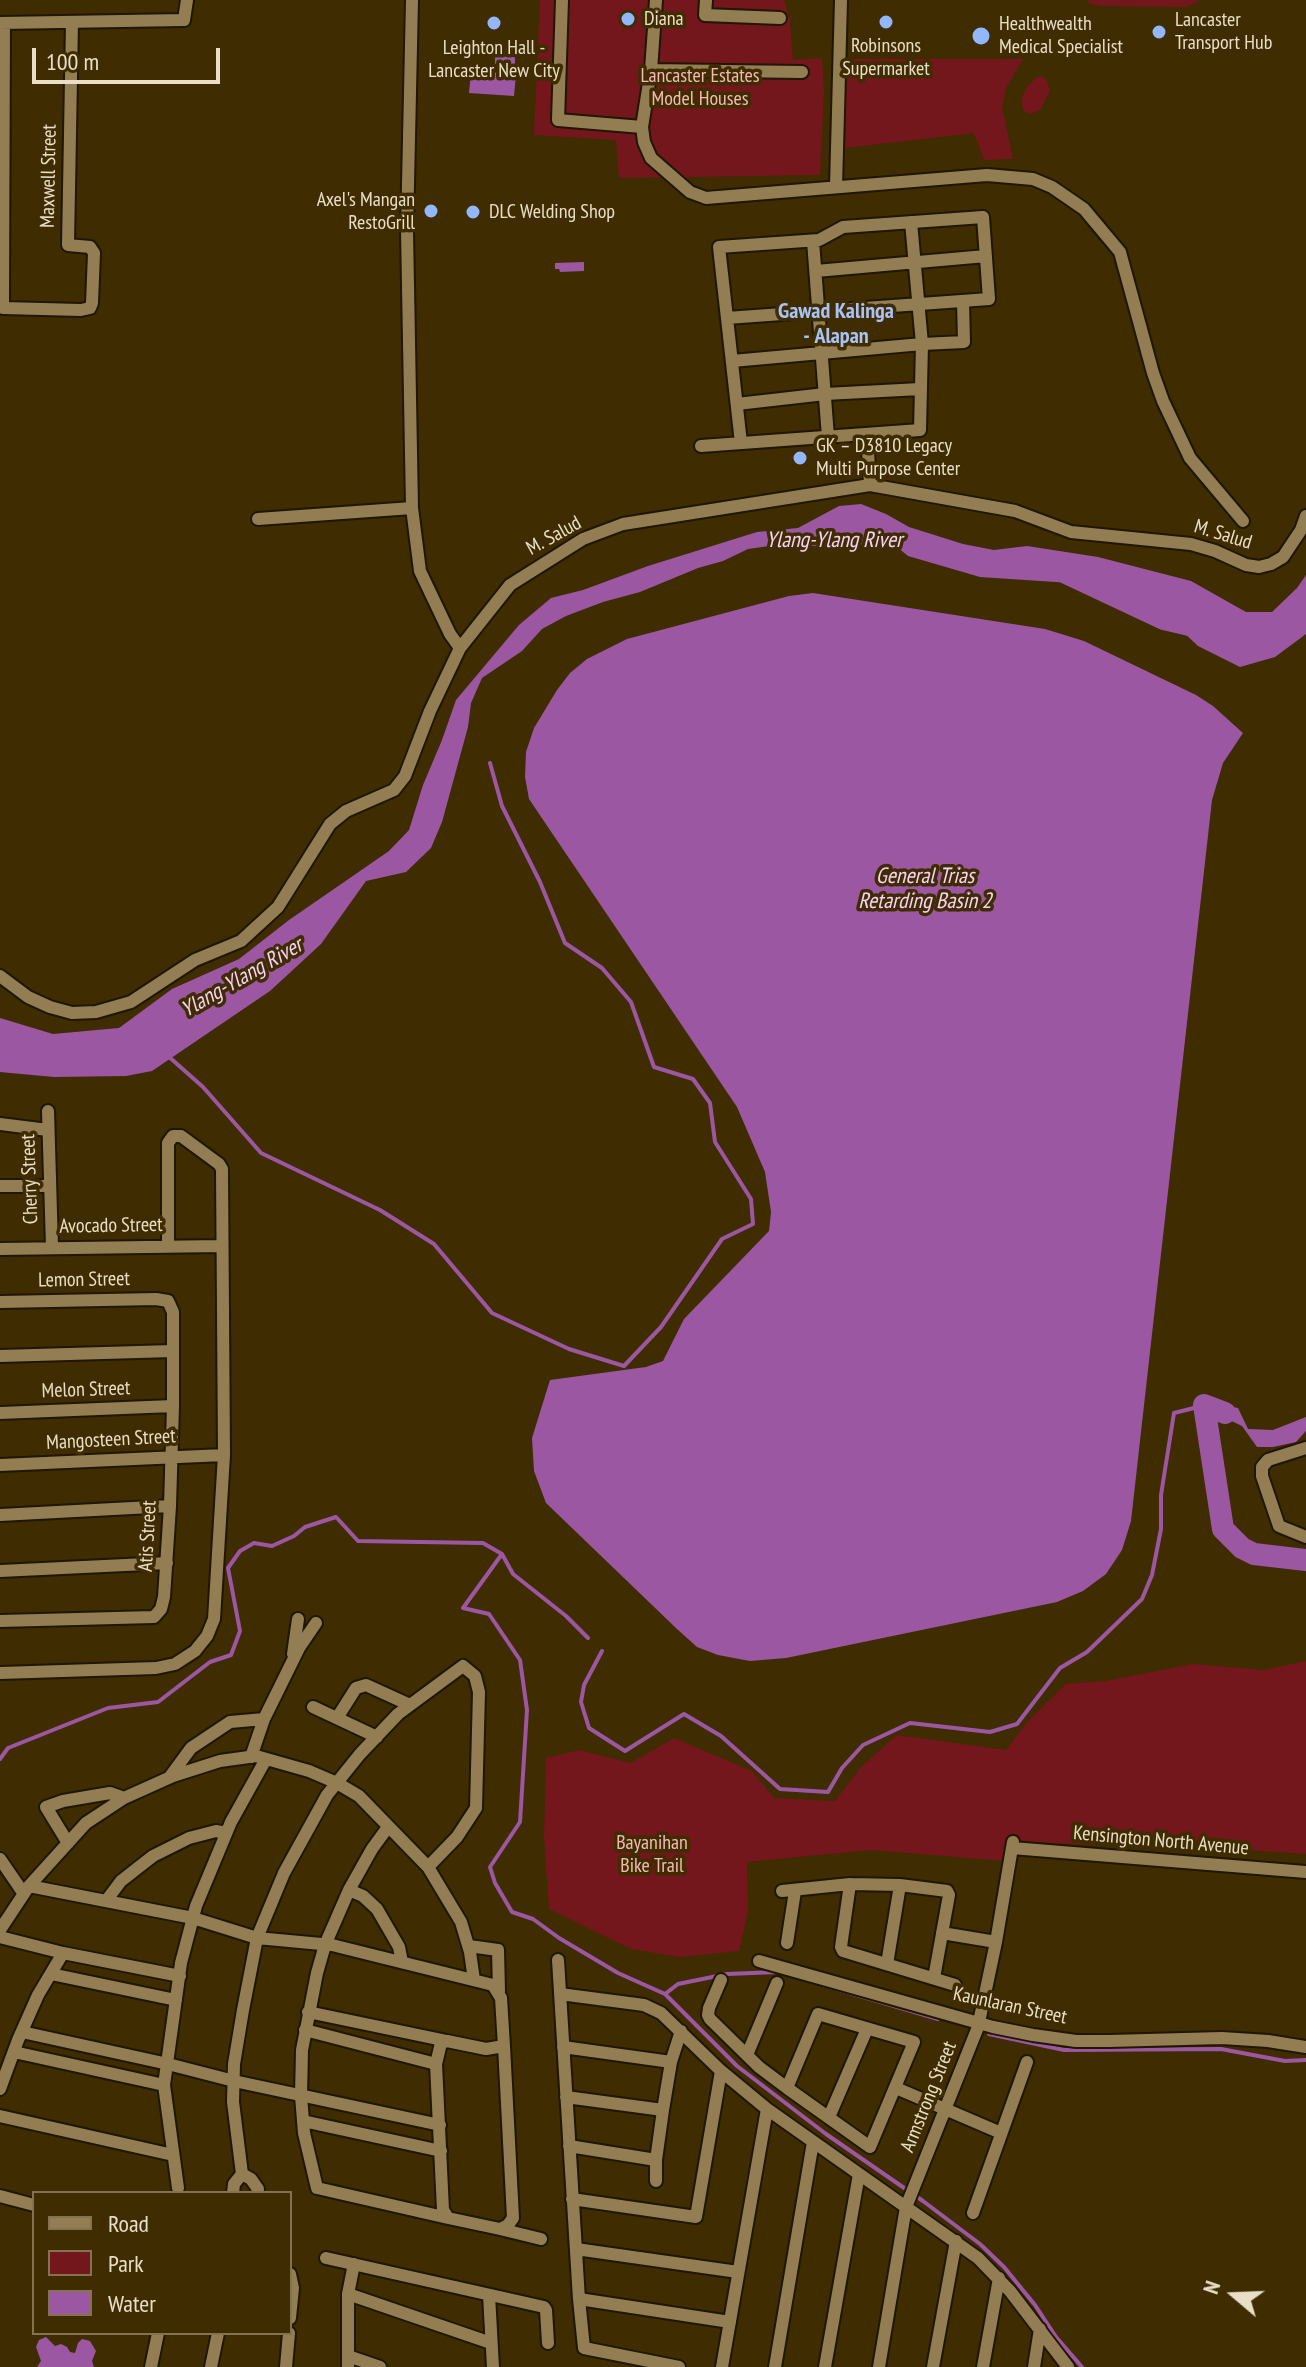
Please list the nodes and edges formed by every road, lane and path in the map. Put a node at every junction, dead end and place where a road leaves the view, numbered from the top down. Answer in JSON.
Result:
{"nodes":[{"id":1,"x":187,"y":0,"type":"edge"},
{"id":2,"x":412,"y":0,"type":"edge"},
{"id":3,"x":562,"y":0,"type":"edge"},
{"id":4,"x":656,"y":0,"type":"edge"},
{"id":5,"x":706,"y":0,"type":"edge"},
{"id":6,"x":841,"y":0,"type":"edge"},
{"id":7,"x":780,"y":18,"type":"dead end"},
{"id":8,"x":72,"y":22,"type":"junction"},
{"id":9,"x":2,"y":23,"type":"edge"},
{"id":10,"x":545,"y":50,"type":"dead end"},
{"id":11,"x":560,"y":51,"type":"junction"},
{"id":12,"x":651,"y":70,"type":"junction"},
{"id":13,"x":802,"y":72,"type":"dead end"},
{"id":14,"x":642,"y":127,"type":"junction"},
{"id":15,"x":836,"y":187,"type":"junction"},
{"id":16,"x":911,"y":222,"type":"junction"},
{"id":17,"x":813,"y":241,"type":"junction"},
{"id":18,"x":986,"y":256,"type":"junction"},
{"id":19,"x":914,"y":262,"type":"junction"},
{"id":20,"x":816,"y":271,"type":"junction"},
{"id":21,"x":963,"y":301,"type":"junction"},
{"id":22,"x":918,"y":304,"type":"junction"},
{"id":23,"x":819,"y":311,"type":"junction"},
{"id":24,"x":727,"y":318,"type":"junction"},
{"id":25,"x":922,"y":344,"type":"junction"},
{"id":26,"x":822,"y":353,"type":"junction"},
{"id":27,"x":732,"y":361,"type":"junction"},
{"id":28,"x":920,"y":389,"type":"junction"},
{"id":29,"x":825,"y":394,"type":"junction"},
{"id":30,"x":737,"y":404,"type":"junction"},
{"id":31,"x":867,"y":434,"type":"junction"},
{"id":32,"x":828,"y":437,"type":"junction"},
{"id":33,"x":741,"y":443,"type":"junction"},
{"id":34,"x":701,"y":446,"type":"dead end"},
{"id":35,"x":870,"y":485,"type":"junction"},
{"id":36,"x":412,"y":508,"type":"junction"},
{"id":37,"x":1306,"y":516,"type":"edge"},
{"id":38,"x":258,"y":519,"type":"dead end"},
{"id":39,"x":1243,"y":521,"type":"dead end"},
{"id":40,"x":460,"y":648,"type":"junction"},
{"id":41,"x":0,"y":976,"type":"edge"},
{"id":42,"x":48,"y":1111,"type":"dead end"},
{"id":43,"x":0,"y":1124,"type":"edge"},
{"id":44,"x":48,"y":1130,"type":"junction"},
{"id":45,"x":0,"y":1186,"type":"edge"},
{"id":46,"x":49,"y":1186,"type":"junction"},
{"id":47,"x":168,"y":1245,"type":"junction"},
{"id":48,"x":222,"y":1246,"type":"junction"},
{"id":49,"x":52,"y":1247,"type":"junction"},
{"id":50,"x":0,"y":1249,"type":"edge"},
{"id":51,"x":168,"y":1301,"type":"joint"},
{"id":52,"x":0,"y":1302,"type":"edge"},
{"id":53,"x":173,"y":1351,"type":"junction"},
{"id":54,"x":0,"y":1356,"type":"edge"},
{"id":55,"x":173,"y":1406,"type":"junction"},
{"id":56,"x":0,"y":1413,"type":"edge"},
{"id":57,"x":1305,"y":1452,"type":"edge"},
{"id":58,"x":224,"y":1455,"type":"junction"},
{"id":59,"x":172,"y":1457,"type":"junction"},
{"id":60,"x":0,"y":1465,"type":"edge"},
{"id":61,"x":170,"y":1506,"type":"junction"},
{"id":62,"x":0,"y":1515,"type":"edge"},
{"id":63,"x":1306,"y":1537,"type":"edge"},
{"id":64,"x":167,"y":1563,"type":"junction"},
{"id":65,"x":0,"y":1571,"type":"edge"},
{"id":66,"x":298,"y":1619,"type":"dead end"},
{"id":67,"x":0,"y":1621,"type":"edge"},
{"id":68,"x":316,"y":1623,"type":"dead end"},
{"id":69,"x":293,"y":1661,"type":"junction"},
{"id":70,"x":0,"y":1673,"type":"edge"},
{"id":71,"x":410,"y":1705,"type":"junction"},
{"id":72,"x":313,"y":1707,"type":"dead end"},
{"id":73,"x":337,"y":1718,"type":"junction"},
{"id":74,"x":264,"y":1719,"type":"junction"},
{"id":75,"x":377,"y":1737,"type":"junction"},
{"id":76,"x":251,"y":1757,"type":"junction"},
{"id":77,"x":266,"y":1759,"type":"junction"},
{"id":78,"x":169,"y":1778,"type":"junction"},
{"id":79,"x":337,"y":1783,"type":"junction"},
{"id":80,"x":124,"y":1798,"type":"junction"},
{"id":81,"x":388,"y":1827,"type":"junction"},
{"id":82,"x":226,"y":1833,"type":"junction"},
{"id":83,"x":68,"y":1843,"type":"junction"},
{"id":84,"x":1013,"y":1845,"type":"joint"},
{"id":85,"x":0,"y":1859,"type":"edge"},
{"id":86,"x":428,"y":1867,"type":"junction"},
{"id":87,"x":1306,"y":1872,"type":"edge"},
{"id":88,"x":850,"y":1884,"type":"junction"},
{"id":89,"x":900,"y":1885,"type":"junction"},
{"id":90,"x":26,"y":1890,"type":"junction"},
{"id":91,"x":349,"y":1890,"type":"junction"},
{"id":92,"x":106,"y":1901,"type":"junction"},
{"id":93,"x":193,"y":1918,"type":"junction"},
{"id":94,"x":0,"y":1930,"type":"edge"},
{"id":95,"x":942,"y":1933,"type":"junction"},
{"id":96,"x":0,"y":1937,"type":"edge"},
{"id":97,"x":257,"y":1938,"type":"junction"},
{"id":98,"x":996,"y":1942,"type":"junction"},
{"id":99,"x":787,"y":1943,"type":"dead end"},
{"id":100,"x":325,"y":1945,"type":"junction"},
{"id":101,"x":469,"y":1946,"type":"junction"},
{"id":102,"x":63,"y":1953,"type":"junction"},
{"id":103,"x":558,"y":1960,"type":"dead end"},
{"id":104,"x":759,"y":1961,"type":"dead end"},
{"id":105,"x":402,"y":1962,"type":"junction"},
{"id":106,"x":887,"y":1964,"type":"junction"},
{"id":107,"x":51,"y":1974,"type":"junction"},
{"id":108,"x":180,"y":1976,"type":"junction"},
{"id":109,"x":934,"y":1978,"type":"junction"},
{"id":110,"x":474,"y":1980,"type":"junction"},
{"id":111,"x":721,"y":1980,"type":"dead end"},
{"id":112,"x":777,"y":1983,"type":"dead end"},
{"id":113,"x":955,"y":1985,"type":"dead end"},
{"id":114,"x":560,"y":1994,"type":"junction"},
{"id":115,"x":499,"y":1995,"type":"junction"},
{"id":116,"x":176,"y":2000,"type":"junction"},
{"id":117,"x":308,"y":2012,"type":"junction"},
{"id":118,"x":979,"y":2023,"type":"junction"},
{"id":119,"x":867,"y":2029,"type":"junction"},
{"id":120,"x":305,"y":2030,"type":"junction"},
{"id":121,"x":681,"y":2031,"type":"junction"},
{"id":122,"x":22,"y":2032,"type":"junction"},
{"id":123,"x":447,"y":2041,"type":"junction"},
{"id":124,"x":504,"y":2046,"type":"junction"},
{"id":125,"x":563,"y":2047,"type":"junction"},
{"id":126,"x":1306,"y":2047,"type":"edge"},
{"id":127,"x":14,"y":2052,"type":"junction"},
{"id":128,"x":747,"y":2055,"type":"junction"},
{"id":129,"x":671,"y":2062,"type":"junction"},
{"id":130,"x":1027,"y":2062,"type":"dead end"},
{"id":131,"x":168,"y":2064,"type":"junction"},
{"id":132,"x":436,"y":2064,"type":"junction"},
{"id":133,"x":721,"y":2071,"type":"junction"},
{"id":134,"x":234,"y":2081,"type":"junction"},
{"id":135,"x":164,"y":2085,"type":"junction"},
{"id":136,"x":787,"y":2088,"type":"junction"},
{"id":137,"x":896,"y":2088,"type":"junction"},
{"id":138,"x":0,"y":2089,"type":"edge"},
{"id":139,"x":301,"y":2096,"type":"junction"},
{"id":140,"x":566,"y":2097,"type":"junction"},
{"id":141,"x":767,"y":2109,"type":"junction"},
{"id":142,"x":945,"y":2109,"type":"junction"},
{"id":143,"x":663,"y":2110,"type":"junction"},
{"id":144,"x":0,"y":2116,"type":"edge"},
{"id":145,"x":829,"y":2117,"type":"junction"},
{"id":146,"x":303,"y":2121,"type":"junction"},
{"id":147,"x":440,"y":2125,"type":"junction"},
{"id":148,"x":1001,"y":2133,"type":"junction"},
{"id":149,"x":813,"y":2142,"type":"junction"},
{"id":150,"x":569,"y":2146,"type":"junction"},
{"id":151,"x":441,"y":2151,"type":"junction"},
{"id":152,"x":173,"y":2155,"type":"junction"},
{"id":153,"x":656,"y":2160,"type":"junction"},
{"id":154,"x":242,"y":2174,"type":"junction"},
{"id":155,"x":859,"y":2174,"type":"junction"},
{"id":156,"x":656,"y":2181,"type":"dead end"},
{"id":157,"x":178,"y":2188,"type":"dead end"},
{"id":158,"x":233,"y":2191,"type":"edge"},
{"id":159,"x":258,"y":2191,"type":"edge"},
{"id":160,"x":0,"y":2196,"type":"edge"},
{"id":161,"x":572,"y":2199,"type":"junction"},
{"id":162,"x":907,"y":2203,"type":"junction"},
{"id":163,"x":32,"y":2204,"type":"edge"},
{"id":164,"x":973,"y":2213,"type":"dead end"},
{"id":165,"x":448,"y":2218,"type":"junction"},
{"id":166,"x":500,"y":2229,"type":"junction"},
{"id":167,"x":541,"y":2239,"type":"dead end"},
{"id":168,"x":956,"y":2241,"type":"junction"},
{"id":169,"x":576,"y":2249,"type":"junction"},
{"id":170,"x":326,"y":2258,"type":"dead end"},
{"id":171,"x":354,"y":2264,"type":"junction"},
{"id":172,"x":738,"y":2272,"type":"junction"},
{"id":173,"x":999,"y":2278,"type":"junction"},
{"id":174,"x":348,"y":2294,"type":"junction"},
{"id":175,"x":489,"y":2295,"type":"junction"},
{"id":176,"x":579,"y":2299,"type":"junction"},
{"id":177,"x":730,"y":2322,"type":"junction"},
{"id":178,"x":1040,"y":2329,"type":"junction"},
{"id":179,"x":158,"y":2335,"type":"edge"},
{"id":180,"x":218,"y":2335,"type":"edge"},
{"id":181,"x":289,"y":2335,"type":"edge"},
{"id":182,"x":491,"y":2343,"type":"junction"},
{"id":183,"x":548,"y":2343,"type":"dead end"},
{"id":184,"x":348,"y":2361,"type":"edge"},
{"id":185,"x":151,"y":2367,"type":"edge"},
{"id":186,"x":211,"y":2367,"type":"edge"},
{"id":187,"x":286,"y":2367,"type":"edge"},
{"id":188,"x":380,"y":2367,"type":"edge"},
{"id":189,"x":493,"y":2367,"type":"edge"},
{"id":190,"x":679,"y":2367,"type":"edge"},
{"id":191,"x":722,"y":2367,"type":"edge"},
{"id":192,"x":775,"y":2367,"type":"edge"},
{"id":193,"x":825,"y":2367,"type":"edge"},
{"id":194,"x":879,"y":2367,"type":"edge"},
{"id":195,"x":933,"y":2367,"type":"edge"},
{"id":196,"x":983,"y":2367,"type":"edge"},
{"id":197,"x":1034,"y":2367,"type":"edge"},
{"id":198,"x":1068,"y":2367,"type":"edge"}],
"edges":[{"from":1,"to":8,"type":"street"},
{"from":2,"to":36,"type":"street"},
{"from":3,"to":11,"type":"street"},
{"from":4,"to":12,"type":"street"},
{"from":5,"to":7,"type":"street"},
{"from":6,"to":15,"type":"street"},
{"from":8,"to":9,"type":"street"},
{"from":8,"to":9,"type":"street","name":"Maxwell Street"},
{"from":10,"to":11,"type":"street"},
{"from":11,"to":14,"type":"street"},
{"from":12,"to":13,"type":"street"},
{"from":12,"to":14,"type":"street"},
{"from":14,"to":15,"type":"street"},
{"from":15,"to":39,"type":"street"},
{"from":16,"to":17,"type":"street"},
{"from":16,"to":18,"type":"street"},
{"from":16,"to":19,"type":"street"},
{"from":17,"to":20,"type":"street"},
{"from":17,"to":24,"type":"street"},
{"from":18,"to":19,"type":"street"},
{"from":18,"to":21,"type":"street"},
{"from":19,"to":20,"type":"street"},
{"from":19,"to":22,"type":"street"},
{"from":20,"to":23,"type":"street"},
{"from":21,"to":22,"type":"street"},
{"from":21,"to":25,"type":"street"},
{"from":22,"to":23,"type":"street"},
{"from":22,"to":25,"type":"street"},
{"from":23,"to":24,"type":"street"},
{"from":23,"to":26,"type":"street"},
{"from":24,"to":27,"type":"street"},
{"from":25,"to":26,"type":"street"},
{"from":25,"to":28,"type":"street"},
{"from":26,"to":27,"type":"street"},
{"from":26,"to":29,"type":"street"},
{"from":27,"to":30,"type":"street"},
{"from":28,"to":29,"type":"street"},
{"from":28,"to":31,"type":"street"},
{"from":29,"to":30,"type":"street"},
{"from":29,"to":32,"type":"street"},
{"from":30,"to":33,"type":"street"},
{"from":31,"to":32,"type":"street"},
{"from":31,"to":35,"type":"street"},
{"from":32,"to":33,"type":"street"},
{"from":33,"to":34,"type":"street"},
{"from":35,"to":37,"type":"street","name":"M. Salud"},
{"from":35,"to":40,"type":"street","name":"M. Salud"},
{"from":36,"to":38,"type":"street"},
{"from":36,"to":40,"type":"street"},
{"from":40,"to":41,"type":"street","name":"M. Salud"},
{"from":42,"to":44,"type":"street","name":"Cherry Street"},
{"from":43,"to":44,"type":"street"},
{"from":44,"to":46,"type":"street","name":"Cherry Street"},
{"from":45,"to":46,"type":"street"},
{"from":46,"to":49,"type":"street","name":"Cherry Street"},
{"from":47,"to":48,"type":"street","name":"Avocado Street"},
{"from":47,"to":48,"type":"street"},
{"from":47,"to":49,"type":"street","name":"Avocado Street"},
{"from":48,"to":58,"type":"street"},
{"from":49,"to":50,"type":"street","name":"Avocado Street"},
{"from":51,"to":52,"type":"street","name":"Lemon Street"},
{"from":51,"to":53,"type":"street","name":"Atis Street"},
{"from":53,"to":54,"type":"street"},
{"from":53,"to":55,"type":"street","name":"Atis Street"},
{"from":55,"to":56,"type":"street","name":"Melon Street"},
{"from":55,"to":59,"type":"street","name":"Atis Street"},
{"from":57,"to":63,"type":"street"},
{"from":58,"to":59,"type":"street","name":"Mangosteen Street"},
{"from":58,"to":70,"type":"street"},
{"from":59,"to":60,"type":"street","name":"Mangosteen Street"},
{"from":59,"to":61,"type":"street","name":"Atis Street"},
{"from":61,"to":62,"type":"street"},
{"from":61,"to":64,"type":"street","name":"Atis Street"},
{"from":64,"to":65,"type":"street"},
{"from":64,"to":67,"type":"street","name":"Atis Street"},
{"from":66,"to":69,"type":"street"},
{"from":68,"to":69,"type":"street"},
{"from":69,"to":74,"type":"street"},
{"from":71,"to":73,"type":"street"},
{"from":71,"to":75,"type":"street"},
{"from":71,"to":86,"type":"street"},
{"from":72,"to":73,"type":"street"},
{"from":73,"to":75,"type":"street"},
{"from":74,"to":76,"type":"street"},
{"from":74,"to":78,"type":"street"},
{"from":75,"to":79,"type":"street"},
{"from":76,"to":77,"type":"street"},
{"from":76,"to":78,"type":"street"},
{"from":77,"to":79,"type":"street"},
{"from":77,"to":82,"type":"street"},
{"from":78,"to":80,"type":"street"},
{"from":79,"to":81,"type":"street"},
{"from":79,"to":97,"type":"street"},
{"from":80,"to":83,"type":"street"},
{"from":80,"to":83,"type":"street"},
{"from":81,"to":86,"type":"street"},
{"from":81,"to":91,"type":"street"},
{"from":82,"to":92,"type":"street"},
{"from":82,"to":93,"type":"street"},
{"from":83,"to":90,"type":"street"},
{"from":84,"to":87,"type":"street","name":"Kensington North Avenue"},
{"from":84,"to":98,"type":"street","name":"Armstrong Street"},
{"from":85,"to":90,"type":"street"},
{"from":86,"to":101,"type":"street"},
{"from":88,"to":89,"type":"street"},
{"from":88,"to":99,"type":"street"},
{"from":88,"to":106,"type":"street"},
{"from":89,"to":95,"type":"street"},
{"from":89,"to":106,"type":"street"},
{"from":90,"to":92,"type":"street"},
{"from":90,"to":94,"type":"street"},
{"from":91,"to":100,"type":"street"},
{"from":91,"to":105,"type":"street"},
{"from":92,"to":93,"type":"street"},
{"from":93,"to":97,"type":"street"},
{"from":93,"to":108,"type":"street"},
{"from":95,"to":98,"type":"street"},
{"from":95,"to":109,"type":"street"},
{"from":96,"to":102,"type":"street"},
{"from":97,"to":100,"type":"street"},
{"from":97,"to":134,"type":"street"},
{"from":98,"to":118,"type":"street","name":"Armstrong Street"},
{"from":100,"to":105,"type":"street"},
{"from":100,"to":117,"type":"street"},
{"from":101,"to":110,"type":"street"},
{"from":101,"to":115,"type":"street"},
{"from":102,"to":107,"type":"street"},
{"from":102,"to":108,"type":"street"},
{"from":103,"to":114,"type":"street"},
{"from":104,"to":118,"type":"street","name":"Kaunlaran Street"},
{"from":105,"to":110,"type":"street"},
{"from":106,"to":109,"type":"street"},
{"from":107,"to":116,"type":"street"},
{"from":107,"to":122,"type":"street"},
{"from":108,"to":116,"type":"street"},
{"from":109,"to":113,"type":"street"},
{"from":110,"to":115,"type":"street"},
{"from":111,"to":128,"type":"street"},
{"from":112,"to":128,"type":"street"},
{"from":114,"to":121,"type":"street"},
{"from":114,"to":125,"type":"street"},
{"from":115,"to":124,"type":"street"},
{"from":116,"to":131,"type":"street"},
{"from":117,"to":120,"type":"street"},
{"from":117,"to":123,"type":"street"},
{"from":118,"to":126,"type":"street","name":"Kaunlaran Street"},
{"from":118,"to":142,"type":"street","name":"Armstrong Street"},
{"from":119,"to":136,"type":"street"},
{"from":119,"to":137,"type":"street"},
{"from":119,"to":145,"type":"street"},
{"from":120,"to":132,"type":"street"},
{"from":120,"to":139,"type":"street"},
{"from":121,"to":129,"type":"street"},
{"from":121,"to":133,"type":"street"},
{"from":122,"to":127,"type":"street"},
{"from":122,"to":131,"type":"street"},
{"from":123,"to":124,"type":"street"},
{"from":123,"to":132,"type":"street"},
{"from":124,"to":166,"type":"street"},
{"from":125,"to":129,"type":"street"},
{"from":125,"to":140,"type":"street"},
{"from":127,"to":135,"type":"street"},
{"from":127,"to":138,"type":"street"},
{"from":128,"to":136,"type":"street"},
{"from":129,"to":143,"type":"street"},
{"from":130,"to":148,"type":"street"},
{"from":131,"to":134,"type":"street"},
{"from":131,"to":135,"type":"street"},
{"from":132,"to":147,"type":"street"},
{"from":133,"to":141,"type":"street"},
{"from":133,"to":161,"type":"street"},
{"from":134,"to":139,"type":"street"},
{"from":134,"to":154,"type":"street"},
{"from":135,"to":152,"type":"street"},
{"from":136,"to":145,"type":"street"},
{"from":137,"to":142,"type":"street"},
{"from":137,"to":145,"type":"street"},
{"from":139,"to":146,"type":"street"},
{"from":139,"to":147,"type":"street"},
{"from":140,"to":143,"type":"street"},
{"from":140,"to":150,"type":"street"},
{"from":141,"to":149,"type":"street"},
{"from":141,"to":172,"type":"street"},
{"from":142,"to":148,"type":"street"},
{"from":142,"to":162,"type":"street","name":"Armstrong Street"},
{"from":143,"to":153,"type":"street"},
{"from":144,"to":152,"type":"street"},
{"from":146,"to":151,"type":"street"},
{"from":146,"to":165,"type":"street"},
{"from":147,"to":151,"type":"street"},
{"from":148,"to":164,"type":"street"},
{"from":149,"to":155,"type":"street"},
{"from":149,"to":192,"type":"street"},
{"from":150,"to":153,"type":"street"},
{"from":150,"to":161,"type":"street"},
{"from":151,"to":165,"type":"street"},
{"from":152,"to":157,"type":"street"},
{"from":153,"to":156,"type":"street"},
{"from":154,"to":158,"type":"street"},
{"from":154,"to":159,"type":"street"},
{"from":155,"to":162,"type":"street"},
{"from":155,"to":193,"type":"street"},
{"from":160,"to":163,"type":"street"},
{"from":161,"to":169,"type":"street"},
{"from":162,"to":168,"type":"street"},
{"from":162,"to":194,"type":"street","name":"Armstrong Street"},
{"from":165,"to":166,"type":"street"},
{"from":166,"to":167,"type":"street"},
{"from":168,"to":173,"type":"street"},
{"from":168,"to":195,"type":"street"},
{"from":169,"to":172,"type":"street"},
{"from":169,"to":176,"type":"street"},
{"from":170,"to":171,"type":"street"},
{"from":171,"to":174,"type":"street"},
{"from":171,"to":175,"type":"street"},
{"from":172,"to":177,"type":"street"},
{"from":173,"to":178,"type":"street"},
{"from":173,"to":196,"type":"street"},
{"from":174,"to":182,"type":"street"},
{"from":174,"to":184,"type":"street"},
{"from":175,"to":182,"type":"street"},
{"from":175,"to":183,"type":"street"},
{"from":176,"to":177,"type":"street"},
{"from":176,"to":190,"type":"street"},
{"from":177,"to":191,"type":"street"},
{"from":178,"to":197,"type":"street"},
{"from":178,"to":198,"type":"street"},
{"from":179,"to":185,"type":"street"},
{"from":180,"to":186,"type":"street"},
{"from":181,"to":187,"type":"street"},
{"from":182,"to":189,"type":"street"},
{"from":184,"to":188,"type":"street"}]}
